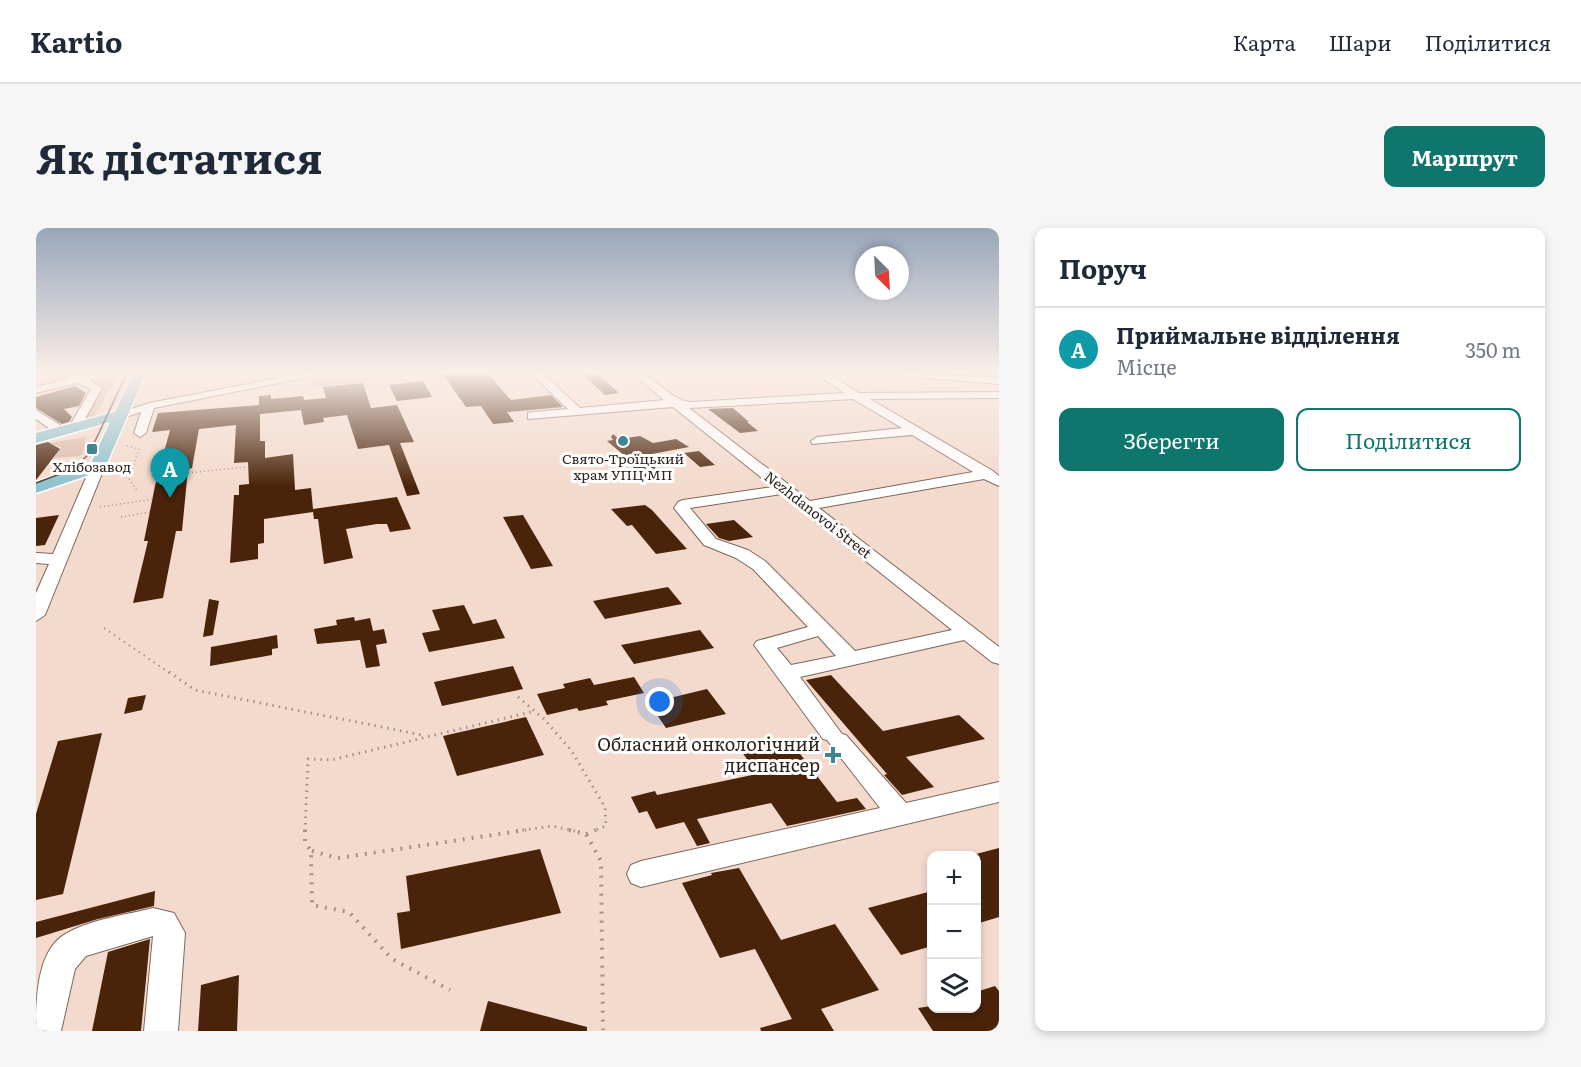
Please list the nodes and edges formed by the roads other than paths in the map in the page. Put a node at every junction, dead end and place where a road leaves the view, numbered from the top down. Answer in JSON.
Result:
{"nodes":[{"id":1,"x":81,"y":410,"type":"edge"},
{"id":2,"x":121,"y":410,"type":"edge"},
{"id":3,"x":124,"y":410,"type":"edge"},
{"id":4,"x":148,"y":410,"type":"edge"},
{"id":5,"x":584,"y":410,"type":"edge"},
{"id":6,"x":683,"y":410,"type":"edge"},
{"id":7,"x":877,"y":410,"type":"edge"},
{"id":8,"x":577,"y":411,"type":"joint"},
{"id":9,"x":36,"y":414,"type":"edge"},
{"id":10,"x":532,"y":416,"type":"dead end"},
{"id":11,"x":68,"y":429,"type":"junction"},
{"id":12,"x":911,"y":431,"type":"junction"},
{"id":13,"x":140,"y":433,"type":"dead end"},
{"id":14,"x":36,"y":438,"type":"edge"},
{"id":15,"x":817,"y":441,"type":"dead end"},
{"id":16,"x":98,"y":466,"type":"junction"},
{"id":17,"x":992,"y":474,"type":"edge"},
{"id":18,"x":999,"y":482,"type":"edge"},
{"id":19,"x":37,"y":487,"type":"edge"},
{"id":20,"x":786,"y":489,"type":"junction"},
{"id":21,"x":807,"y":506,"type":"junction"},
{"id":22,"x":36,"y":558,"type":"edge"},
{"id":23,"x":58,"y":559,"type":"junction"},
{"id":24,"x":36,"y":615,"type":"edge"},
{"id":25,"x":822,"y":629,"type":"junction"},
{"id":26,"x":968,"y":633,"type":"junction"},
{"id":27,"x":999,"y":657,"type":"edge"},
{"id":28,"x":851,"y":659,"type":"junction"},
{"id":29,"x":784,"y":674,"type":"junction"},
{"id":30,"x":999,"y":792,"type":"edge"},
{"id":31,"x":901,"y":814,"type":"junction"},
{"id":32,"x":641,"y":874,"type":"dead end"},
{"id":33,"x":44,"y":1031,"type":"edge"},
{"id":34,"x":161,"y":1031,"type":"edge"}],
"edges":[{"from":1,"to":11,"type":"street"},
{"from":2,"to":11,"type":"main road"},
{"from":3,"to":16,"type":"main road"},
{"from":4,"to":13,"type":"street"},
{"from":5,"to":8,"type":"street"},
{"from":6,"to":20,"type":"street","name":"Nezhdanovoi Street"},
{"from":7,"to":12,"type":"street"},
{"from":8,"to":10,"type":"street"},
{"from":9,"to":11,"type":"street"},
{"from":11,"to":14,"type":"main road"},
{"from":12,"to":15,"type":"street"},
{"from":12,"to":17,"type":"street"},
{"from":16,"to":19,"type":"main road"},
{"from":16,"to":23,"type":"street"},
{"from":17,"to":18,"type":"street"},
{"from":17,"to":21,"type":"street"},
{"from":20,"to":21,"type":"street","name":"Nezhdanovoi Street"},
{"from":20,"to":25,"type":"street"},
{"from":21,"to":26,"type":"street","name":"Nezhdanovoi Street"},
{"from":22,"to":23,"type":"street"},
{"from":23,"to":24,"type":"street"},
{"from":25,"to":28,"type":"street"},
{"from":25,"to":29,"type":"street"},
{"from":26,"to":27,"type":"street","name":"Nezhdanovoi Street"},
{"from":26,"to":28,"type":"street"},
{"from":28,"to":29,"type":"street"},
{"from":29,"to":31,"type":"street"},
{"from":30,"to":31,"type":"street"},
{"from":31,"to":32,"type":"street"},
{"from":33,"to":34,"type":"street"}]}
